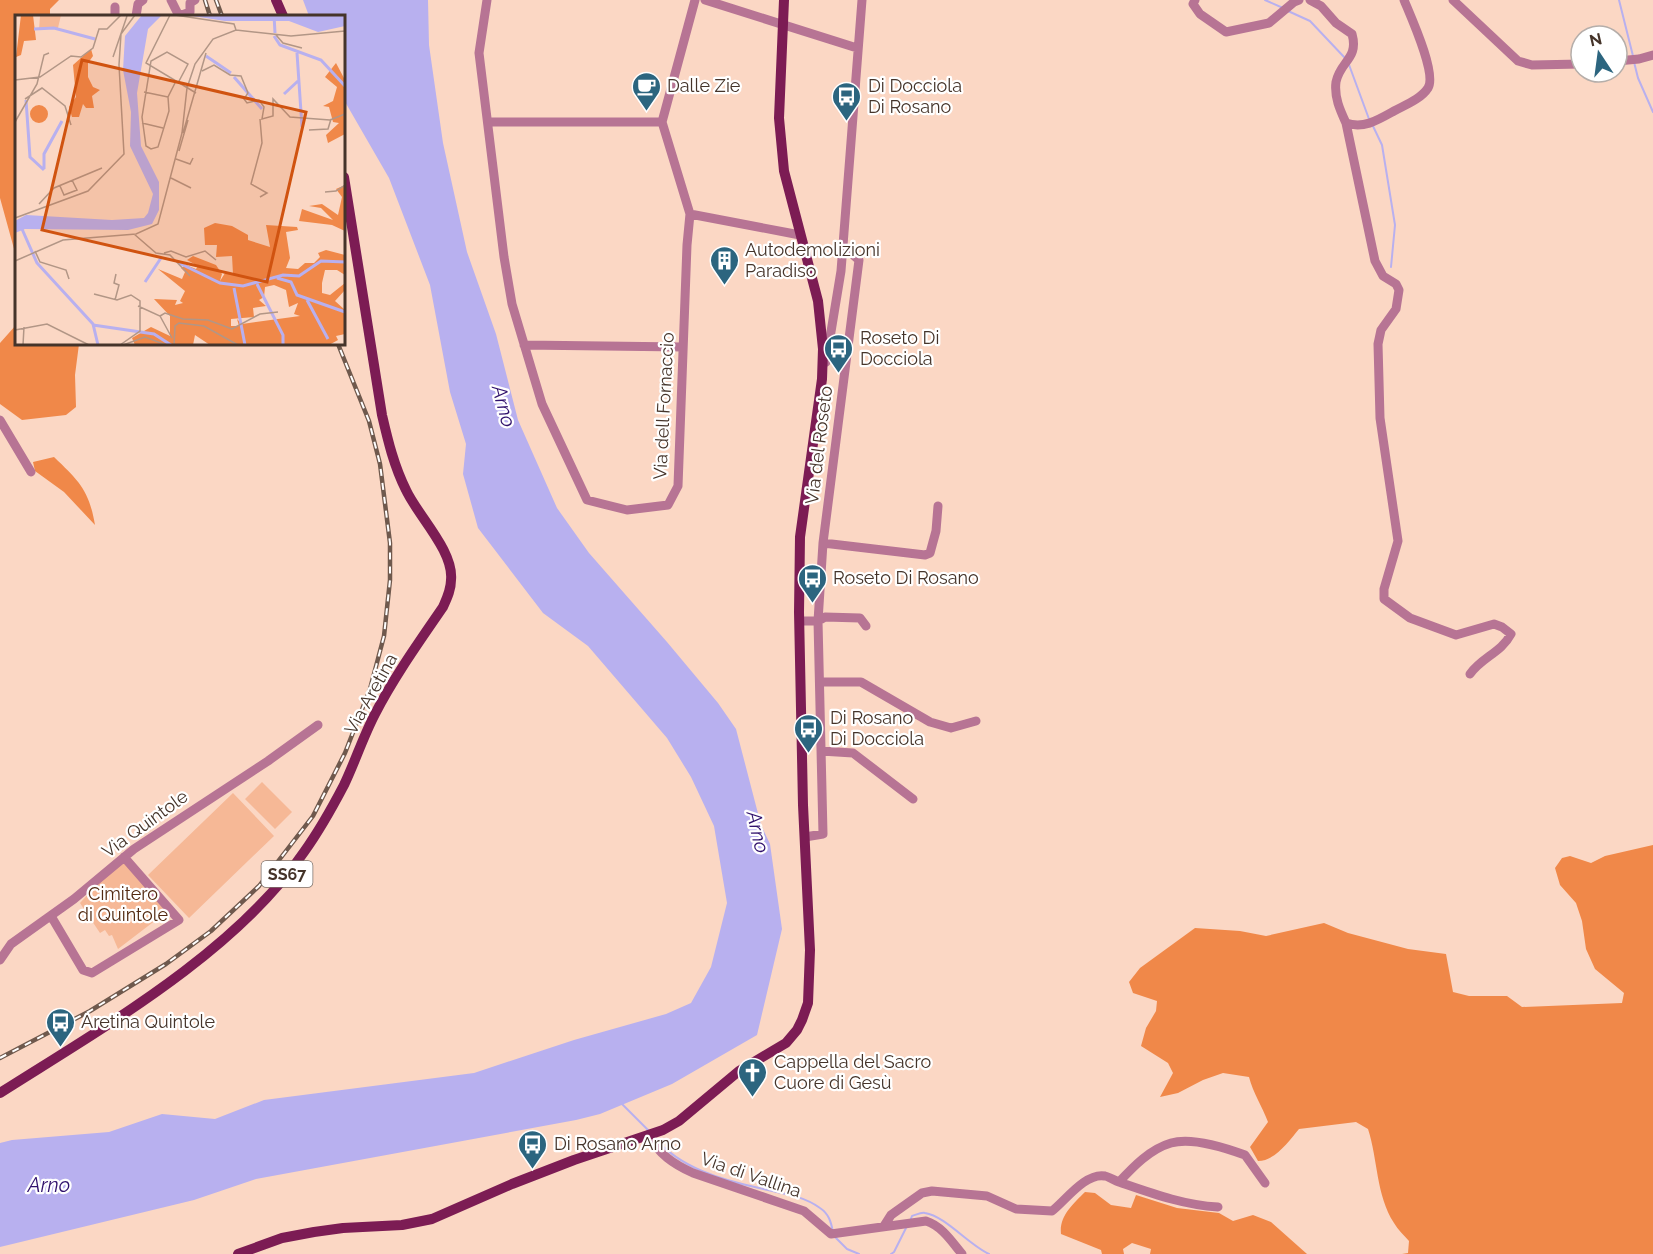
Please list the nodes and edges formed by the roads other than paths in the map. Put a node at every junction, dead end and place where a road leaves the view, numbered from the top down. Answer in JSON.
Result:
{"nodes":[{"id":1,"x":143,"y":0,"type":"edge"},
{"id":2,"x":171,"y":0,"type":"edge"},
{"id":3,"x":195,"y":0,"type":"edge"},
{"id":4,"x":276,"y":0,"type":"edge"},
{"id":5,"x":487,"y":0,"type":"edge"},
{"id":6,"x":695,"y":0,"type":"edge"},
{"id":7,"x":784,"y":0,"type":"edge"},
{"id":8,"x":862,"y":0,"type":"edge"},
{"id":9,"x":1195,"y":0,"type":"edge"},
{"id":10,"x":1299,"y":0,"type":"edge"},
{"id":11,"x":1310,"y":0,"type":"edge"},
{"id":12,"x":1404,"y":0,"type":"edge"},
{"id":13,"x":1453,"y":0,"type":"edge"},
{"id":14,"x":710,"y":1,"type":"edge"},
{"id":15,"x":136,"y":15,"type":"edge"},
{"id":16,"x":178,"y":15,"type":"edge"},
{"id":17,"x":182,"y":15,"type":"edge"},
{"id":18,"x":284,"y":15,"type":"edge"},
{"id":19,"x":783,"y":26,"type":"junction"},
{"id":20,"x":857,"y":48,"type":"junction"},
{"id":21,"x":1653,"y":55,"type":"edge"},
{"id":22,"x":1629,"y":60,"type":"edge"},
{"id":23,"x":1569,"y":64,"type":"edge"},
{"id":24,"x":488,"y":122,"type":"junction"},
{"id":25,"x":662,"y":122,"type":"junction"},
{"id":26,"x":1346,"y":123,"type":"junction"},
{"id":27,"x":345,"y":183,"type":"edge"},
{"id":28,"x":690,"y":214,"type":"junction"},
{"id":29,"x":800,"y":235,"type":"junction"},
{"id":30,"x":843,"y":246,"type":"junction"},
{"id":31,"x":525,"y":345,"type":"junction"},
{"id":32,"x":683,"y":347,"type":"junction"},
{"id":33,"x":822,"y":379,"type":"junction"},
{"id":34,"x":0,"y":420,"type":"edge"},
{"id":35,"x":32,"y":472,"type":"dead end"},
{"id":36,"x":938,"y":506,"type":"dead end"},
{"id":37,"x":823,"y":543,"type":"junction"},
{"id":38,"x":800,"y":621,"type":"junction"},
{"id":39,"x":818,"y":621,"type":"junction"},
{"id":40,"x":866,"y":626,"type":"dead end"},
{"id":41,"x":1470,"y":674,"type":"dead end"},
{"id":42,"x":820,"y":682,"type":"junction"},
{"id":43,"x":976,"y":721,"type":"dead end"},
{"id":44,"x":318,"y":724,"type":"dead end"},
{"id":45,"x":821,"y":751,"type":"junction"},
{"id":46,"x":913,"y":799,"type":"dead end"},
{"id":47,"x":805,"y":837,"type":"junction"},
{"id":48,"x":124,"y":857,"type":"junction"},
{"id":49,"x":51,"y":916,"type":"junction"},
{"id":50,"x":0,"y":960,"type":"edge"},
{"id":51,"x":0,"y":1093,"type":"edge"},
{"id":52,"x":651,"y":1134,"type":"junction"},
{"id":53,"x":1119,"y":1182,"type":"junction"},
{"id":54,"x":1266,"y":1183,"type":"dead end"},
{"id":55,"x":1218,"y":1207,"type":"dead end"},
{"id":56,"x":884,"y":1226,"type":"junction"},
{"id":57,"x":238,"y":1254,"type":"edge"},
{"id":58,"x":962,"y":1254,"type":"edge"}],
"edges":[{"from":1,"to":15,"type":"street"},
{"from":2,"to":16,"type":"street"},
{"from":3,"to":17,"type":"street"},
{"from":4,"to":18,"type":"main road"},
{"from":5,"to":24,"type":"street","name":"Via dell Fornaccio"},
{"from":6,"to":25,"type":"street"},
{"from":7,"to":19,"type":"main road"},
{"from":8,"to":20,"type":"street"},
{"from":9,"to":10,"type":"street"},
{"from":11,"to":26,"type":"street"},
{"from":12,"to":26,"type":"street"},
{"from":13,"to":23,"type":"street"},
{"from":14,"to":19,"type":"street"},
{"from":19,"to":20,"type":"street"},
{"from":19,"to":29,"type":"main road"},
{"from":20,"to":30,"type":"street"},
{"from":21,"to":22,"type":"street"},
{"from":24,"to":25,"type":"street"},
{"from":24,"to":31,"type":"street","name":"Via dell Fornaccio"},
{"from":25,"to":28,"type":"street"},
{"from":26,"to":41,"type":"street"},
{"from":27,"to":51,"type":"main road","name":"Via Aretina","number":"SS67"},
{"from":28,"to":29,"type":"street"},
{"from":28,"to":32,"type":"street","name":"Via dell Fornaccio"},
{"from":29,"to":33,"type":"main road"},
{"from":30,"to":33,"type":"street"},
{"from":30,"to":37,"type":"street","name":"Via del Roseto"},
{"from":31,"to":32,"type":"street"},
{"from":31,"to":32,"type":"street","name":"Via dell Fornaccio"},
{"from":33,"to":38,"type":"main road"},
{"from":34,"to":35,"type":"street"},
{"from":36,"to":37,"type":"street"},
{"from":37,"to":39,"type":"street","name":"Via del Roseto"},
{"from":38,"to":39,"type":"street"},
{"from":38,"to":47,"type":"main road"},
{"from":39,"to":40,"type":"street"},
{"from":39,"to":42,"type":"street","name":"Via del Roseto"},
{"from":42,"to":43,"type":"street"},
{"from":42,"to":45,"type":"street","name":"Via del Roseto"},
{"from":44,"to":48,"type":"street","name":"Via Quintole"},
{"from":45,"to":46,"type":"street"},
{"from":45,"to":47,"type":"street","name":"Via del Roseto"},
{"from":47,"to":52,"type":"main road"},
{"from":48,"to":49,"type":"street","name":"Via Quintole"},
{"from":48,"to":49,"type":"street"},
{"from":49,"to":50,"type":"street","name":"Via Quintole"},
{"from":52,"to":56,"type":"street","name":"Via di Vallina"},
{"from":52,"to":57,"type":"main road"},
{"from":53,"to":54,"type":"street"},
{"from":53,"to":55,"type":"street"},
{"from":53,"to":56,"type":"street"},
{"from":56,"to":58,"type":"street","name":"Via di Vallina"}]}
